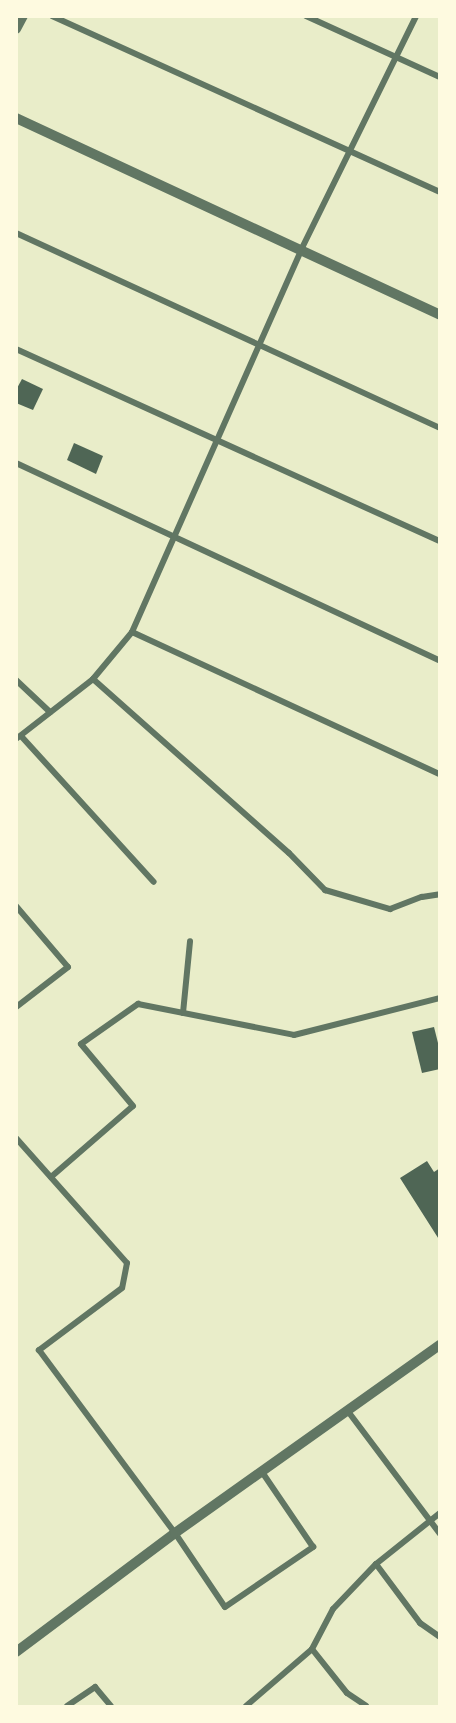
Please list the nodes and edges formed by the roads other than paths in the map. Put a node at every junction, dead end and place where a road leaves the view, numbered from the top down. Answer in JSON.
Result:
{"nodes":[{"id":1,"x":23,"y":16,"type":"edge"},
{"id":2,"x":52,"y":16,"type":"edge"},
{"id":3,"x":306,"y":16,"type":"edge"},
{"id":4,"x":416,"y":16,"type":"edge"},
{"id":5,"x":16,"y":29,"type":"edge"},
{"id":6,"x":396,"y":57,"type":"junction"},
{"id":7,"x":440,"y":77,"type":"edge"},
{"id":8,"x":16,"y":118,"type":"edge"},
{"id":9,"x":350,"y":151,"type":"junction"},
{"id":10,"x":440,"y":192,"type":"edge"},
{"id":11,"x":16,"y":233,"type":"edge"},
{"id":12,"x":301,"y":250,"type":"junction"},
{"id":13,"x":440,"y":315,"type":"edge"},
{"id":14,"x":258,"y":345,"type":"junction"},
{"id":15,"x":16,"y":349,"type":"edge"},
{"id":16,"x":440,"y":428,"type":"edge"},
{"id":17,"x":216,"y":438,"type":"junction"},
{"id":18,"x":16,"y":463,"type":"edge"},
{"id":19,"x":172,"y":537,"type":"junction"},
{"id":20,"x":440,"y":541,"type":"edge"},
{"id":21,"x":132,"y":632,"type":"junction"},
{"id":22,"x":440,"y":661,"type":"edge"},
{"id":23,"x":93,"y":679,"type":"junction"},
{"id":24,"x":16,"y":680,"type":"edge"},
{"id":25,"x":50,"y":712,"type":"junction"},
{"id":26,"x":19,"y":737,"type":"edge"},
{"id":27,"x":440,"y":774,"type":"edge"},
{"id":28,"x":154,"y":882,"type":"dead end"},
{"id":29,"x":440,"y":894,"type":"edge"},
{"id":30,"x":16,"y":906,"type":"edge"},
{"id":31,"x":190,"y":941,"type":"dead end"},
{"id":32,"x":440,"y":998,"type":"edge"},
{"id":33,"x":16,"y":1007,"type":"edge"},
{"id":34,"x":183,"y":1012,"type":"junction"},
{"id":35,"x":16,"y":1138,"type":"edge"},
{"id":36,"x":51,"y":1177,"type":"junction"},
{"id":37,"x":440,"y":1346,"type":"edge"},
{"id":38,"x":347,"y":1410,"type":"junction"},
{"id":39,"x":262,"y":1472,"type":"junction"},
{"id":40,"x":440,"y":1513,"type":"edge"},
{"id":41,"x":429,"y":1522,"type":"junction"},
{"id":42,"x":175,"y":1533,"type":"junction"},
{"id":43,"x":440,"y":1534,"type":"edge"},
{"id":44,"x":376,"y":1564,"type":"junction"},
{"id":45,"x":440,"y":1637,"type":"edge"},
{"id":46,"x":312,"y":1649,"type":"junction"},
{"id":47,"x":16,"y":1652,"type":"edge"},
{"id":48,"x":67,"y":1707,"type":"edge"},
{"id":49,"x":111,"y":1707,"type":"edge"},
{"id":50,"x":246,"y":1707,"type":"edge"},
{"id":51,"x":366,"y":1707,"type":"edge"}],
"edges":[{"from":1,"to":5,"type":"street"},
{"from":2,"to":9,"type":"street"},
{"from":3,"to":6,"type":"street"},
{"from":4,"to":6,"type":"street"},
{"from":6,"to":7,"type":"street"},
{"from":6,"to":9,"type":"street"},
{"from":8,"to":12,"type":"street"},
{"from":9,"to":10,"type":"street"},
{"from":9,"to":12,"type":"street"},
{"from":11,"to":14,"type":"street"},
{"from":12,"to":13,"type":"street"},
{"from":12,"to":14,"type":"street"},
{"from":14,"to":16,"type":"street"},
{"from":14,"to":17,"type":"street"},
{"from":15,"to":17,"type":"street"},
{"from":17,"to":19,"type":"street"},
{"from":17,"to":20,"type":"street"},
{"from":18,"to":19,"type":"street"},
{"from":19,"to":21,"type":"street"},
{"from":19,"to":22,"type":"street"},
{"from":21,"to":23,"type":"street"},
{"from":21,"to":27,"type":"street"},
{"from":23,"to":25,"type":"street"},
{"from":23,"to":29,"type":"street"},
{"from":24,"to":25,"type":"street"},
{"from":25,"to":26,"type":"street"},
{"from":26,"to":28,"type":"street"},
{"from":30,"to":33,"type":"street"},
{"from":31,"to":34,"type":"street"},
{"from":32,"to":34,"type":"street"},
{"from":34,"to":36,"type":"street"},
{"from":35,"to":36,"type":"street"},
{"from":36,"to":42,"type":"street"},
{"from":37,"to":38,"type":"street"},
{"from":38,"to":39,"type":"street"},
{"from":38,"to":41,"type":"street"},
{"from":39,"to":42,"type":"street"},
{"from":39,"to":42,"type":"street"},
{"from":40,"to":41,"type":"street"},
{"from":41,"to":43,"type":"street"},
{"from":41,"to":44,"type":"street"},
{"from":42,"to":47,"type":"street"},
{"from":44,"to":45,"type":"street"},
{"from":44,"to":46,"type":"street"},
{"from":46,"to":50,"type":"street"},
{"from":46,"to":51,"type":"street"},
{"from":48,"to":49,"type":"street"}]}
